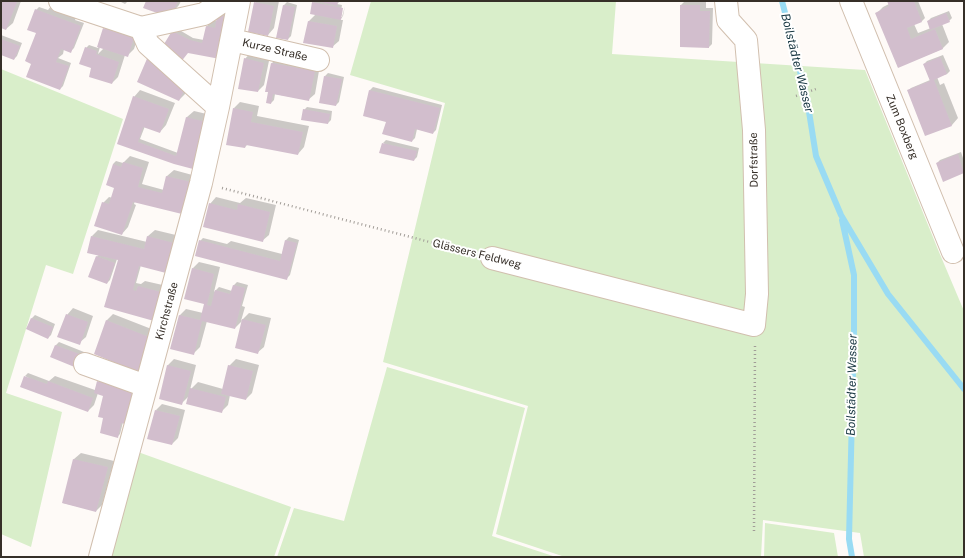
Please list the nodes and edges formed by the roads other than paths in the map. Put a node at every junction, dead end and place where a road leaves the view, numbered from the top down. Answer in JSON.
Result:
{"nodes":[{"id":1,"x":60,"y":1,"type":"edge"},
{"id":2,"x":223,"y":1,"type":"edge"},
{"id":3,"x":239,"y":1,"type":"edge"},
{"id":4,"x":726,"y":1,"type":"edge"},
{"id":5,"x":851,"y":1,"type":"edge"},
{"id":6,"x":142,"y":28,"type":"junction"},
{"id":7,"x":232,"y":40,"type":"junction"},
{"id":8,"x":318,"y":60,"type":"dead end"},
{"id":9,"x":218,"y":107,"type":"junction"},
{"id":10,"x":953,"y":252,"type":"dead end"},
{"id":11,"x":492,"y":258,"type":"road end"},
{"id":12,"x":754,"y":325,"type":"joint"},
{"id":13,"x":85,"y":364,"type":"dead end"},
{"id":14,"x":146,"y":386,"type":"junction"},
{"id":15,"x":100,"y":557,"type":"edge"}],
"edges":[{"from":1,"to":6,"type":"street"},
{"from":2,"to":6,"type":"street"},
{"from":3,"to":7,"type":"street","name":"Kirchstraße"},
{"from":4,"to":12,"type":"street","name":"Dorfstraße"},
{"from":5,"to":10,"type":"street","name":"Zum Boxberg"},
{"from":6,"to":9,"type":"street"},
{"from":7,"to":8,"type":"street","name":"Kurze Straße"},
{"from":7,"to":9,"type":"street","name":"Kirchstraße"},
{"from":9,"to":14,"type":"street","name":"Kirchstraße"},
{"from":11,"to":12,"type":"street","name":"Glässers Feldweg"},
{"from":13,"to":14,"type":"street"},
{"from":14,"to":15,"type":"street","name":"Kirchstraße"}]}
